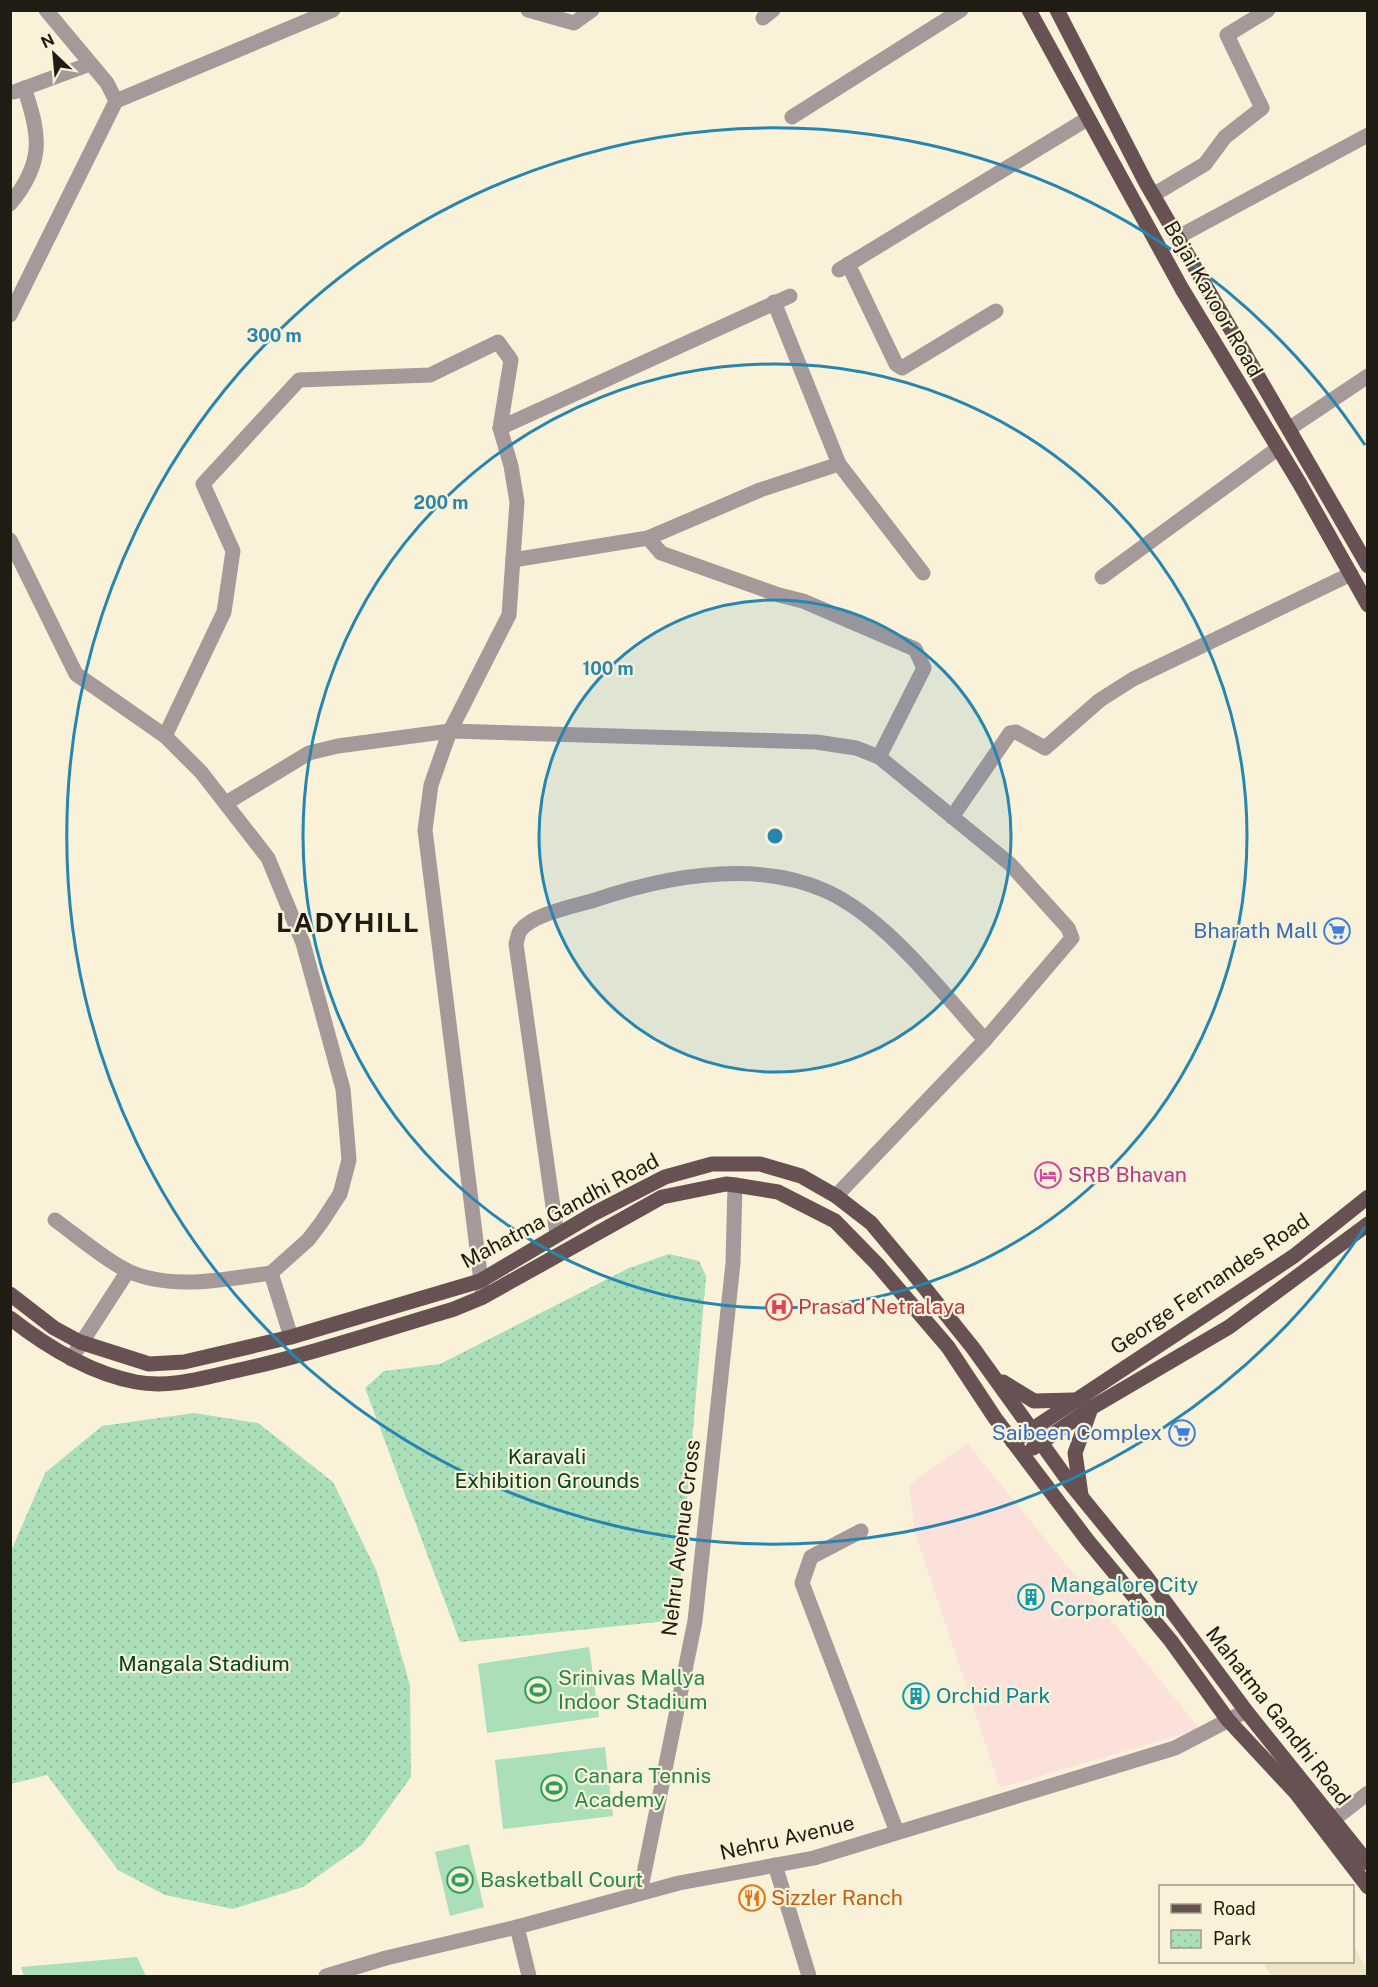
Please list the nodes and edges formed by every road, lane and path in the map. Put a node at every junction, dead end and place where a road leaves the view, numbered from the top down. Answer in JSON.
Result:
{"nodes":[{"id":1,"x":46,"y":10,"type":"edge"},
{"id":2,"x":333,"y":10,"type":"edge"},
{"id":3,"x":528,"y":10,"type":"edge"},
{"id":4,"x":592,"y":10,"type":"edge"},
{"id":5,"x":962,"y":10,"type":"edge"},
{"id":6,"x":1029,"y":10,"type":"edge"},
{"id":7,"x":1057,"y":10,"type":"edge"},
{"id":8,"x":1268,"y":10,"type":"edge"},
{"id":9,"x":90,"y":64,"type":"junction"},
{"id":10,"x":15,"y":91,"type":"edge"},
{"id":11,"x":116,"y":101,"type":"junction"},
{"id":12,"x":792,"y":117,"type":"dead end"},
{"id":13,"x":1087,"y":119,"type":"junction"},
{"id":14,"x":1368,"y":135,"type":"edge"},
{"id":15,"x":1154,"y":195,"type":"junction"},
{"id":16,"x":10,"y":204,"type":"edge"},
{"id":17,"x":1178,"y":237,"type":"junction"},
{"id":18,"x":790,"y":296,"type":"dead end"},
{"id":19,"x":774,"y":302,"type":"junction"},
{"id":20,"x":996,"y":311,"type":"dead end"},
{"id":21,"x":10,"y":315,"type":"edge"},
{"id":22,"x":1368,"y":376,"type":"edge"},
{"id":23,"x":500,"y":428,"type":"junction"},
{"id":24,"x":1290,"y":428,"type":"junction"},
{"id":25,"x":1277,"y":449,"type":"junction"},
{"id":26,"x":839,"y":465,"type":"junction"},
{"id":27,"x":648,"y":538,"type":"junction"},
{"id":28,"x":10,"y":540,"type":"edge"},
{"id":29,"x":513,"y":560,"type":"junction"},
{"id":30,"x":1368,"y":566,"type":"edge"},
{"id":31,"x":923,"y":573,"type":"dead end"},
{"id":32,"x":1351,"y":574,"type":"junction"},
{"id":33,"x":1102,"y":577,"type":"dead end"},
{"id":34,"x":1368,"y":605,"type":"edge"},
{"id":35,"x":450,"y":731,"type":"junction"},
{"id":36,"x":165,"y":736,"type":"junction"},
{"id":37,"x":879,"y":757,"type":"junction"},
{"id":38,"x":226,"y":803,"type":"junction"},
{"id":39,"x":952,"y":817,"type":"junction"},
{"id":40,"x":985,"y":1040,"type":"junction"},
{"id":41,"x":735,"y":1185,"type":"junction"},
{"id":42,"x":836,"y":1196,"type":"junction"},
{"id":43,"x":1368,"y":1197,"type":"edge"},
{"id":44,"x":55,"y":1220,"type":"dead end"},
{"id":45,"x":1368,"y":1224,"type":"edge"},
{"id":46,"x":557,"y":1235,"type":"junction"},
{"id":47,"x":128,"y":1271,"type":"junction"},
{"id":48,"x":271,"y":1273,"type":"junction"},
{"id":49,"x":480,"y":1281,"type":"junction"},
{"id":50,"x":10,"y":1294,"type":"edge"},
{"id":51,"x":483,"y":1297,"type":"junction"},
{"id":52,"x":10,"y":1318,"type":"edge"},
{"id":53,"x":291,"y":1337,"type":"junction"},
{"id":54,"x":80,"y":1342,"type":"junction"},
{"id":55,"x":71,"y":1359,"type":"junction"},
{"id":56,"x":992,"y":1374,"type":"junction"},
{"id":57,"x":1073,"y":1400,"type":"junction"},
{"id":58,"x":1091,"y":1408,"type":"junction"},
{"id":59,"x":1031,"y":1430,"type":"junction"},
{"id":60,"x":1013,"y":1442,"type":"junction"},
{"id":61,"x":1041,"y":1443,"type":"junction"},
{"id":62,"x":1023,"y":1455,"type":"junction"},
{"id":63,"x":1082,"y":1497,"type":"junction"},
{"id":64,"x":861,"y":1531,"type":"dead end"},
{"id":65,"x":1246,"y":1711,"type":"junction"},
{"id":66,"x":1228,"y":1720,"type":"junction"},
{"id":67,"x":1368,"y":1793,"type":"edge"},
{"id":68,"x":1333,"y":1820,"type":"junction"},
{"id":69,"x":897,"y":1832,"type":"junction"},
{"id":70,"x":1368,"y":1863,"type":"edge"},
{"id":71,"x":775,"y":1865,"type":"junction"},
{"id":72,"x":1368,"y":1887,"type":"edge"},
{"id":73,"x":640,"y":1893,"type":"junction"},
{"id":74,"x":517,"y":1927,"type":"junction"},
{"id":75,"x":326,"y":1977,"type":"edge"},
{"id":76,"x":529,"y":1977,"type":"edge"},
{"id":77,"x":809,"y":1977,"type":"edge"}],
"edges":[{"from":1,"to":9,"type":"street"},
{"from":2,"to":11,"type":"street"},
{"from":3,"to":4,"type":"street"},
{"from":5,"to":12,"type":"street"},
{"from":6,"to":13,"type":"main road","name":"Bejai Kavoor Road"},
{"from":7,"to":15,"type":"main road","name":"Bejai Kavoor Road"},
{"from":8,"to":15,"type":"street"},
{"from":9,"to":10,"type":"street"},
{"from":9,"to":11,"type":"street"},
{"from":10,"to":16,"type":"street"},
{"from":11,"to":21,"type":"street"},
{"from":13,"to":20,"type":"street"},
{"from":13,"to":25,"type":"main road","name":"Bejai Kavoor Road"},
{"from":14,"to":17,"type":"street"},
{"from":15,"to":17,"type":"main road","name":"Bejai Kavoor Road"},
{"from":17,"to":24,"type":"main road","name":"Bejai Kavoor Road"},
{"from":18,"to":19,"type":"street"},
{"from":19,"to":23,"type":"street"},
{"from":19,"to":26,"type":"street"},
{"from":22,"to":24,"type":"street"},
{"from":23,"to":29,"type":"street"},
{"from":23,"to":36,"type":"street"},
{"from":24,"to":30,"type":"main road","name":"Bejai Kavoor Road"},
{"from":25,"to":32,"type":"main road","name":"Bejai Kavoor Road"},
{"from":25,"to":33,"type":"street"},
{"from":26,"to":27,"type":"street"},
{"from":26,"to":31,"type":"street"},
{"from":27,"to":29,"type":"street"},
{"from":27,"to":37,"type":"street"},
{"from":28,"to":36,"type":"street"},
{"from":29,"to":35,"type":"street"},
{"from":32,"to":34,"type":"main road","name":"Bejai Kavoor Road"},
{"from":32,"to":39,"type":"street"},
{"from":35,"to":37,"type":"street"},
{"from":35,"to":38,"type":"street"},
{"from":35,"to":49,"type":"street"},
{"from":36,"to":38,"type":"street"},
{"from":37,"to":39,"type":"street"},
{"from":38,"to":48,"type":"street"},
{"from":39,"to":40,"type":"street"},
{"from":40,"to":42,"type":"street"},
{"from":40,"to":46,"type":"street"},
{"from":41,"to":51,"type":"main road","name":"Mahatma Gandhi Road"},
{"from":41,"to":60,"type":"main road","name":"Mahatma Gandhi Road"},
{"from":41,"to":73,"type":"street","name":"Nehru Avenue Cross"},
{"from":42,"to":46,"type":"main road","name":"Mahatma Gandhi Road"},
{"from":42,"to":56,"type":"main road","name":"Mahatma Gandhi Road"},
{"from":43,"to":57,"type":"main road","name":"George Fernandes Road"},
{"from":44,"to":47,"type":"street"},
{"from":45,"to":58,"type":"main road","name":"George Fernandes Road"},
{"from":46,"to":49,"type":"main road","name":"Mahatma Gandhi Road"},
{"from":47,"to":48,"type":"street"},
{"from":47,"to":54,"type":"street"},
{"from":48,"to":53,"type":"street"},
{"from":49,"to":51,"type":"street"},
{"from":49,"to":53,"type":"main road","name":"Mahatma Gandhi Road"},
{"from":50,"to":54,"type":"main road","name":"Mahatma Gandhi Road"},
{"from":51,"to":55,"type":"main road","name":"Mahatma Gandhi Road"},
{"from":52,"to":55,"type":"main road","name":"Mahatma Gandhi Road"},
{"from":53,"to":54,"type":"main road","name":"Mahatma Gandhi Road"},
{"from":54,"to":55,"type":"street"},
{"from":56,"to":57,"type":"main road"},
{"from":56,"to":59,"type":"main road","name":"Mahatma Gandhi Road"},
{"from":57,"to":59,"type":"main road","name":"George Fernandes Road"},
{"from":58,"to":61,"type":"main road","name":"George Fernandes Road"},
{"from":58,"to":63,"type":"main road"},
{"from":59,"to":60,"type":"main road","name":"George Fernandes Road"},
{"from":59,"to":61,"type":"main road","name":"Mahatma Gandhi Road"},
{"from":60,"to":62,"type":"main road","name":"Mahatma Gandhi Road"},
{"from":61,"to":62,"type":"main road","name":"George Fernandes Road"},
{"from":61,"to":63,"type":"main road","name":"Mahatma Gandhi Road"},
{"from":62,"to":66,"type":"main road","name":"Mahatma Gandhi Road"},
{"from":63,"to":65,"type":"main road","name":"Mahatma Gandhi Road"},
{"from":64,"to":69,"type":"street"},
{"from":65,"to":66,"type":"street","name":"Nehru Avenue"},
{"from":65,"to":68,"type":"main road","name":"Mahatma Gandhi Road"},
{"from":66,"to":69,"type":"street","name":"Nehru Avenue"},
{"from":66,"to":72,"type":"main road","name":"Mahatma Gandhi Road"},
{"from":67,"to":68,"type":"street"},
{"from":68,"to":70,"type":"main road","name":"Mahatma Gandhi Road"},
{"from":69,"to":71,"type":"street","name":"Nehru Avenue"},
{"from":71,"to":73,"type":"street","name":"Nehru Avenue"},
{"from":71,"to":77,"type":"street"},
{"from":73,"to":74,"type":"street","name":"Nehru Avenue"},
{"from":74,"to":75,"type":"street","name":"Nehru Avenue"},
{"from":74,"to":76,"type":"street"}]}
